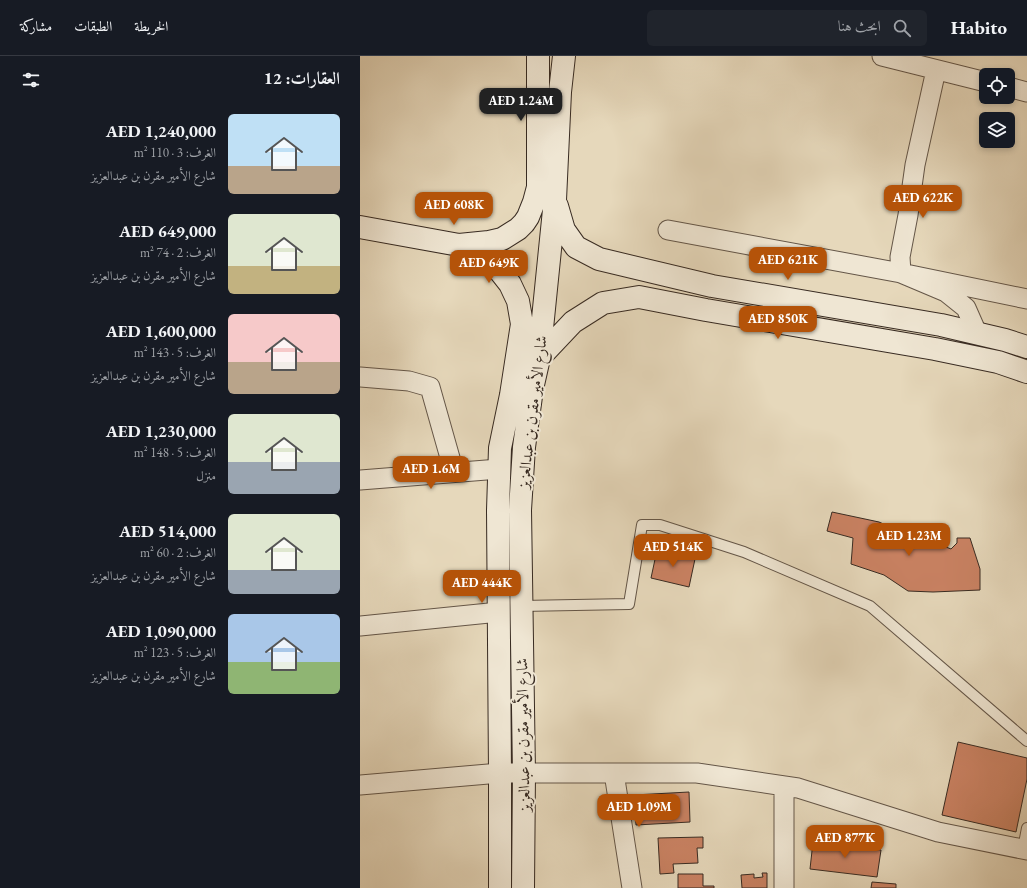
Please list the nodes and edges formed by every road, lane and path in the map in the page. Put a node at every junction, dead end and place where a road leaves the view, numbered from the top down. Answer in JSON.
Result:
{"nodes":[{"id":1,"x":538,"y":56,"type":"edge"},
{"id":2,"x":564,"y":56,"type":"edge"},
{"id":3,"x":882,"y":56,"type":"edge"},
{"id":4,"x":936,"y":70,"type":"junction"},
{"id":5,"x":979,"y":80,"type":"edge"},
{"id":6,"x":1015,"y":89,"type":"edge"},
{"id":7,"x":1027,"y":92,"type":"edge"},
{"id":8,"x":547,"y":193,"type":"junction"},
{"id":9,"x":360,"y":227,"type":"edge"},
{"id":10,"x":668,"y":230,"type":"dead end"},
{"id":11,"x":459,"y":244,"type":"junction"},
{"id":12,"x":901,"y":273,"type":"junction"},
{"id":13,"x":1027,"y":299,"type":"edge"},
{"id":14,"x":976,"y":333,"type":"junction"},
{"id":15,"x":1027,"y":347,"type":"edge"},
{"id":16,"x":539,"y":358,"type":"junction"},
{"id":17,"x":1027,"y":372,"type":"edge"},
{"id":18,"x":360,"y":377,"type":"edge"},
{"id":19,"x":499,"y":469,"type":"junction"},
{"id":20,"x":454,"y":472,"type":"junction"},
{"id":21,"x":360,"y":480,"type":"edge"},
{"id":22,"x":521,"y":606,"type":"junction"},
{"id":23,"x":499,"y":612,"type":"junction"},
{"id":24,"x":360,"y":626,"type":"edge"},
{"id":25,"x":1027,"y":741,"type":"edge"},
{"id":26,"x":500,"y":773,"type":"junction"},
{"id":27,"x":524,"y":773,"type":"junction"},
{"id":28,"x":614,"y":773,"type":"junction"},
{"id":29,"x":360,"y":785,"type":"edge"},
{"id":30,"x":784,"y":786,"type":"junction"},
{"id":31,"x":1027,"y":828,"type":"edge"},
{"id":32,"x":1025,"y":849,"type":"edge"},
{"id":33,"x":500,"y":888,"type":"edge"},
{"id":34,"x":523,"y":888,"type":"edge"},
{"id":35,"x":632,"y":888,"type":"edge"},
{"id":36,"x":784,"y":888,"type":"edge"}],
"edges":[{"from":1,"to":8,"type":"street","name":"شارع الأمير مقرن بن عبدالعزيز"},
{"from":2,"to":8,"type":"street","name":"شارع الأمير مقرن بن عبدالعزيز"},
{"from":3,"to":4,"type":"street"},
{"from":4,"to":5,"type":"street"},
{"from":4,"to":12,"type":"street"},
{"from":6,"to":7,"type":"street"},
{"from":8,"to":11,"type":"street"},
{"from":8,"to":14,"type":"street"},
{"from":8,"to":16,"type":"street","name":"شارع الأمير مقرن بن عبدالعزيز"},
{"from":9,"to":11,"type":"street"},
{"from":10,"to":12,"type":"street"},
{"from":11,"to":19,"type":"street","name":"شارع الأمير مقرن بن عبدالعزيز"},
{"from":12,"to":13,"type":"street"},
{"from":12,"to":14,"type":"street"},
{"from":14,"to":15,"type":"street"},
{"from":16,"to":17,"type":"street"},
{"from":16,"to":22,"type":"street","name":"شارع الأمير مقرن بن عبدالعزيز"},
{"from":18,"to":20,"type":"street"},
{"from":19,"to":20,"type":"street"},
{"from":19,"to":23,"type":"street","name":"شارع الأمير مقرن بن عبدالعزيز"},
{"from":20,"to":21,"type":"street"},
{"from":22,"to":25,"type":"lane"},
{"from":22,"to":27,"type":"street","name":"شارع الأمير مقرن بن عبدالعزيز"},
{"from":23,"to":24,"type":"street"},
{"from":23,"to":26,"type":"street","name":"شارع الأمير مقرن بن عبدالعزيز"},
{"from":26,"to":27,"type":"street"},
{"from":26,"to":29,"type":"street"},
{"from":26,"to":33,"type":"street","name":"شارع الأمير مقرن بن عبدالعزيز"},
{"from":27,"to":28,"type":"street"},
{"from":27,"to":34,"type":"street","name":"شارع الأمير مقرن بن عبدالعزيز"},
{"from":28,"to":30,"type":"street"},
{"from":28,"to":35,"type":"street"},
{"from":30,"to":32,"type":"street"},
{"from":30,"to":36,"type":"street"},
{"from":31,"to":32,"type":"lane"}]}
